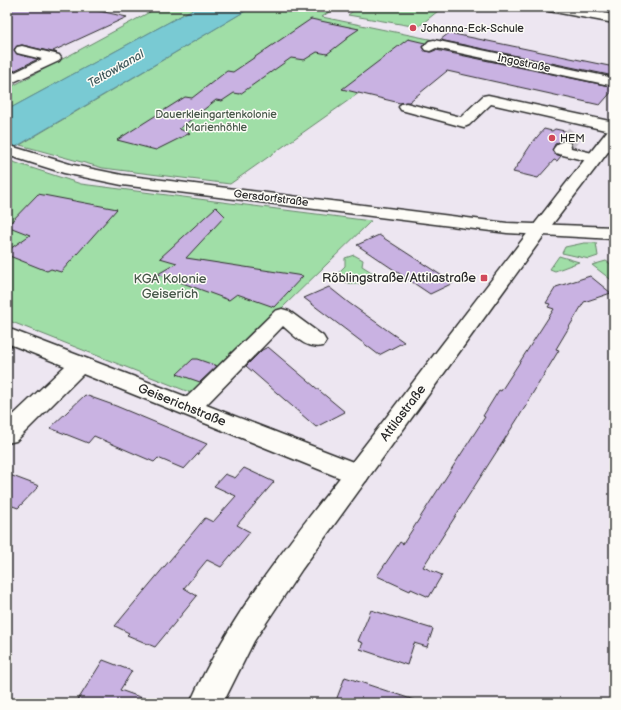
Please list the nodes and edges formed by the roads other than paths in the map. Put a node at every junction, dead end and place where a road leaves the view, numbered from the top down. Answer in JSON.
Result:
{"nodes":[{"id":1,"x":549,"y":7,"type":"edge"},
{"id":2,"x":614,"y":19,"type":"edge"},
{"id":3,"x":432,"y":45,"type":"dead end"},
{"id":4,"x":22,"y":50,"type":"dead end"},
{"id":5,"x":7,"y":65,"type":"edge"},
{"id":6,"x":29,"y":70,"type":"junction"},
{"id":7,"x":7,"y":81,"type":"edge"},
{"id":8,"x":614,"y":82,"type":"edge"},
{"id":9,"x":406,"y":107,"type":"dead end"},
{"id":10,"x":575,"y":133,"type":"dead end"},
{"id":11,"x":613,"y":133,"type":"edge"},
{"id":12,"x":564,"y":146,"type":"dead end"},
{"id":13,"x":7,"y":150,"type":"edge"},
{"id":14,"x":595,"y":158,"type":"junction"},
{"id":15,"x":539,"y":230,"type":"junction"},
{"id":16,"x":614,"y":233,"type":"edge"},
{"id":17,"x":7,"y":335,"type":"edge"},
{"id":18,"x":315,"y":341,"type":"dead end"},
{"id":19,"x":80,"y":364,"type":"junction"},
{"id":20,"x":190,"y":408,"type":"junction"},
{"id":21,"x":7,"y":435,"type":"edge"},
{"id":22,"x":357,"y":474,"type":"junction"},
{"id":23,"x":206,"y":703,"type":"edge"}],
"edges":[{"from":1,"to":2,"type":"street"},
{"from":3,"to":8,"type":"street","name":"Ingostraße"},
{"from":4,"to":6,"type":"street"},
{"from":5,"to":6,"type":"street"},
{"from":6,"to":7,"type":"street"},
{"from":9,"to":11,"type":"street"},
{"from":10,"to":11,"type":"street"},
{"from":11,"to":14,"type":"street","name":"Attilastraße"},
{"from":12,"to":14,"type":"street"},
{"from":13,"to":15,"type":"street","name":"Gersdorfstraße"},
{"from":14,"to":15,"type":"street","name":"Attilastraße"},
{"from":15,"to":16,"type":"street","name":"Gersdorfstraße"},
{"from":15,"to":22,"type":"street","name":"Attilastraße"},
{"from":17,"to":19,"type":"street","name":"Geiserichstraße"},
{"from":18,"to":20,"type":"street"},
{"from":19,"to":20,"type":"street","name":"Geiserichstraße"},
{"from":19,"to":21,"type":"street"},
{"from":20,"to":22,"type":"street","name":"Geiserichstraße"},
{"from":22,"to":23,"type":"street","name":"Attilastraße"}]}
